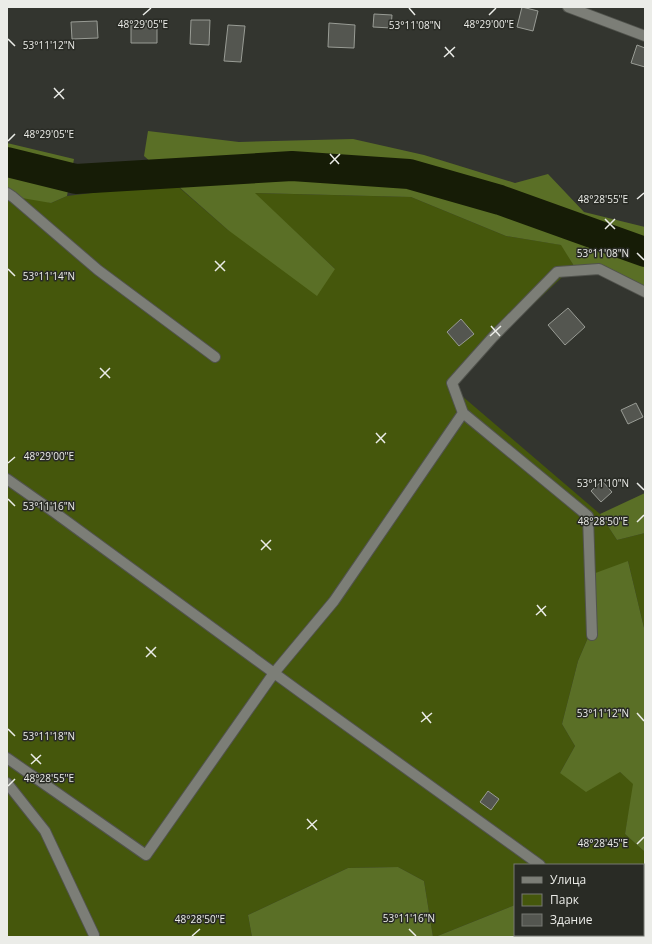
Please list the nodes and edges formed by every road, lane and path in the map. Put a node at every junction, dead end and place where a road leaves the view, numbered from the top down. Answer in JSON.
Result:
{"nodes":[{"id":1,"x":568,"y":7,"type":"edge"},
{"id":2,"x":645,"y":36,"type":"edge"},
{"id":3,"x":7,"y":193,"type":"edge"},
{"id":4,"x":645,"y":292,"type":"edge"},
{"id":5,"x":215,"y":357,"type":"dead end"},
{"id":6,"x":463,"y":413,"type":"junction"},
{"id":7,"x":7,"y":479,"type":"edge"},
{"id":8,"x":592,"y":635,"type":"dead end"},
{"id":9,"x":274,"y":673,"type":"junction"},
{"id":10,"x":7,"y":758,"type":"edge"},
{"id":11,"x":7,"y":783,"type":"edge"},
{"id":12,"x":539,"y":864,"type":"edge"},
{"id":13,"x":94,"y":935,"type":"dead end"}],
"edges":[{"from":1,"to":2,"type":"street"},
{"from":3,"to":5,"type":"street"},
{"from":4,"to":6,"type":"street"},
{"from":6,"to":8,"type":"street"},
{"from":6,"to":9,"type":"street"},
{"from":7,"to":9,"type":"street"},
{"from":9,"to":10,"type":"street"},
{"from":9,"to":12,"type":"street"},
{"from":11,"to":13,"type":"street"}]}
